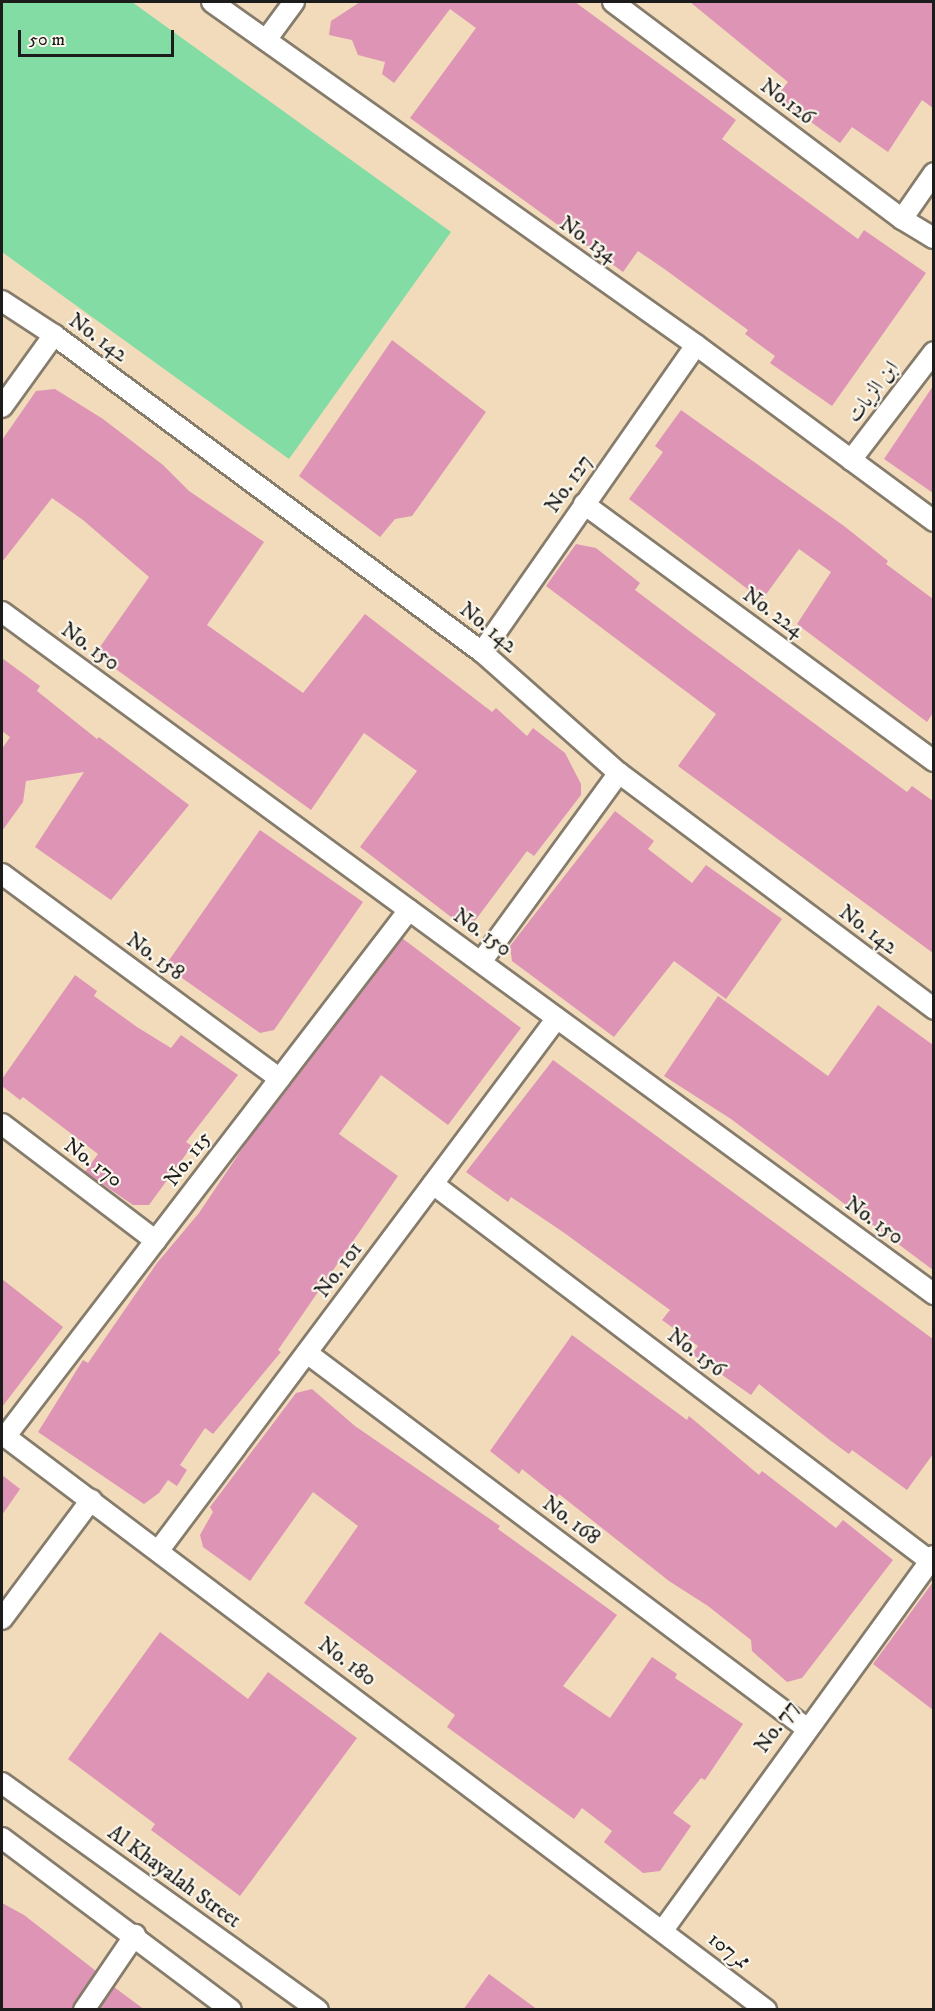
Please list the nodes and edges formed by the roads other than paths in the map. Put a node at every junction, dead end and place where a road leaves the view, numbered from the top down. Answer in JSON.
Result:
{"nodes":[{"id":1,"x":212,"y":2,"type":"edge"},
{"id":2,"x":294,"y":2,"type":"edge"},
{"id":3,"x":613,"y":2,"type":"edge"},
{"id":4,"x":266,"y":40,"type":"junction"},
{"id":5,"x":933,"y":173,"type":"edge"},
{"id":6,"x":902,"y":219,"type":"junction"},
{"id":7,"x":933,"y":238,"type":"edge"},
{"id":8,"x":2,"y":300,"type":"edge"},
{"id":9,"x":54,"y":335,"type":"junction"},
{"id":10,"x":696,"y":345,"type":"junction"},
{"id":11,"x":933,"y":352,"type":"edge"},
{"id":12,"x":2,"y":407,"type":"edge"},
{"id":13,"x":851,"y":460,"type":"junction"},
{"id":14,"x":584,"y":504,"type":"junction"},
{"id":15,"x":933,"y":521,"type":"edge"},
{"id":16,"x":2,"y":612,"type":"edge"},
{"id":17,"x":482,"y":652,"type":"junction"},
{"id":18,"x":933,"y":761,"type":"edge"},
{"id":19,"x":619,"y":773,"type":"junction"},
{"id":20,"x":2,"y":874,"type":"edge"},
{"id":21,"x":409,"y":910,"type":"junction"},
{"id":22,"x":481,"y":962,"type":"junction"},
{"id":23,"x":933,"y":1009,"type":"edge"},
{"id":24,"x":557,"y":1018,"type":"junction"},
{"id":25,"x":280,"y":1079,"type":"junction"},
{"id":26,"x":2,"y":1124,"type":"edge"},
{"id":27,"x":433,"y":1184,"type":"junction"},
{"id":28,"x":156,"y":1241,"type":"junction"},
{"id":29,"x":933,"y":1294,"type":"edge"},
{"id":30,"x":307,"y":1353,"type":"junction"},
{"id":31,"x":3,"y":1435,"type":"edge"},
{"id":32,"x":91,"y":1500,"type":"junction"},
{"id":33,"x":159,"y":1550,"type":"junction"},
{"id":34,"x":932,"y":1558,"type":"edge"},
{"id":35,"x":2,"y":1619,"type":"edge"},
{"id":36,"x":806,"y":1728,"type":"junction"},
{"id":37,"x":2,"y":1783,"type":"edge"},
{"id":38,"x":2,"y":1838,"type":"edge"},
{"id":39,"x":663,"y":1930,"type":"junction"},
{"id":40,"x":135,"y":1935,"type":"junction"},
{"id":41,"x":84,"y":2010,"type":"edge"},
{"id":42,"x":231,"y":2010,"type":"edge"},
{"id":43,"x":318,"y":2010,"type":"edge"},
{"id":44,"x":766,"y":2010,"type":"edge"}],
"edges":[{"from":1,"to":4,"type":"street","name":"No. 134"},
{"from":2,"to":4,"type":"street"},
{"from":3,"to":6,"type":"street","name":"No.126"},
{"from":4,"to":10,"type":"street","name":"No. 134"},
{"from":5,"to":6,"type":"street"},
{"from":6,"to":7,"type":"street","name":"No.126"},
{"from":8,"to":9,"type":"street","name":"No. 142"},
{"from":9,"to":12,"type":"street"},
{"from":9,"to":17,"type":"street","name":"No. 142"},
{"from":10,"to":13,"type":"street","name":"No. 134"},
{"from":10,"to":14,"type":"street","name":"No. 127"},
{"from":11,"to":13,"type":"street","name":"ابن الزيات"},
{"from":13,"to":15,"type":"street","name":"No. 134"},
{"from":14,"to":17,"type":"street","name":"No. 127"},
{"from":14,"to":18,"type":"street","name":"No. 224"},
{"from":16,"to":21,"type":"street","name":"No. 150"},
{"from":17,"to":19,"type":"street","name":"No. 142"},
{"from":19,"to":22,"type":"street"},
{"from":19,"to":23,"type":"street","name":"No. 142"},
{"from":20,"to":25,"type":"street","name":"No. 158"},
{"from":21,"to":22,"type":"street","name":"No. 150"},
{"from":21,"to":25,"type":"street","name":"No. 115"},
{"from":22,"to":24,"type":"street","name":"No. 150"},
{"from":24,"to":27,"type":"street","name":"No. 101"},
{"from":24,"to":29,"type":"street","name":"No. 150"},
{"from":25,"to":28,"type":"street","name":"No. 115"},
{"from":26,"to":28,"type":"street","name":"No. 170"},
{"from":27,"to":30,"type":"street","name":"No. 101"},
{"from":27,"to":34,"type":"street","name":"No. 156"},
{"from":28,"to":31,"type":"street","name":"No. 115"},
{"from":30,"to":33,"type":"street","name":"No. 101"},
{"from":30,"to":36,"type":"street","name":"No. 168"},
{"from":31,"to":32,"type":"street","name":"No. 180"},
{"from":32,"to":33,"type":"street","name":"No. 180"},
{"from":32,"to":35,"type":"street"},
{"from":33,"to":39,"type":"street","name":"No. 180"},
{"from":34,"to":36,"type":"street","name":"No. 77"},
{"from":36,"to":39,"type":"street","name":"No. 77"},
{"from":37,"to":43,"type":"street","name":"Al Khayalah Street"},
{"from":38,"to":40,"type":"street"},
{"from":39,"to":44,"type":"street","name":"ممر107"},
{"from":40,"to":41,"type":"street"},
{"from":40,"to":42,"type":"street"}]}
